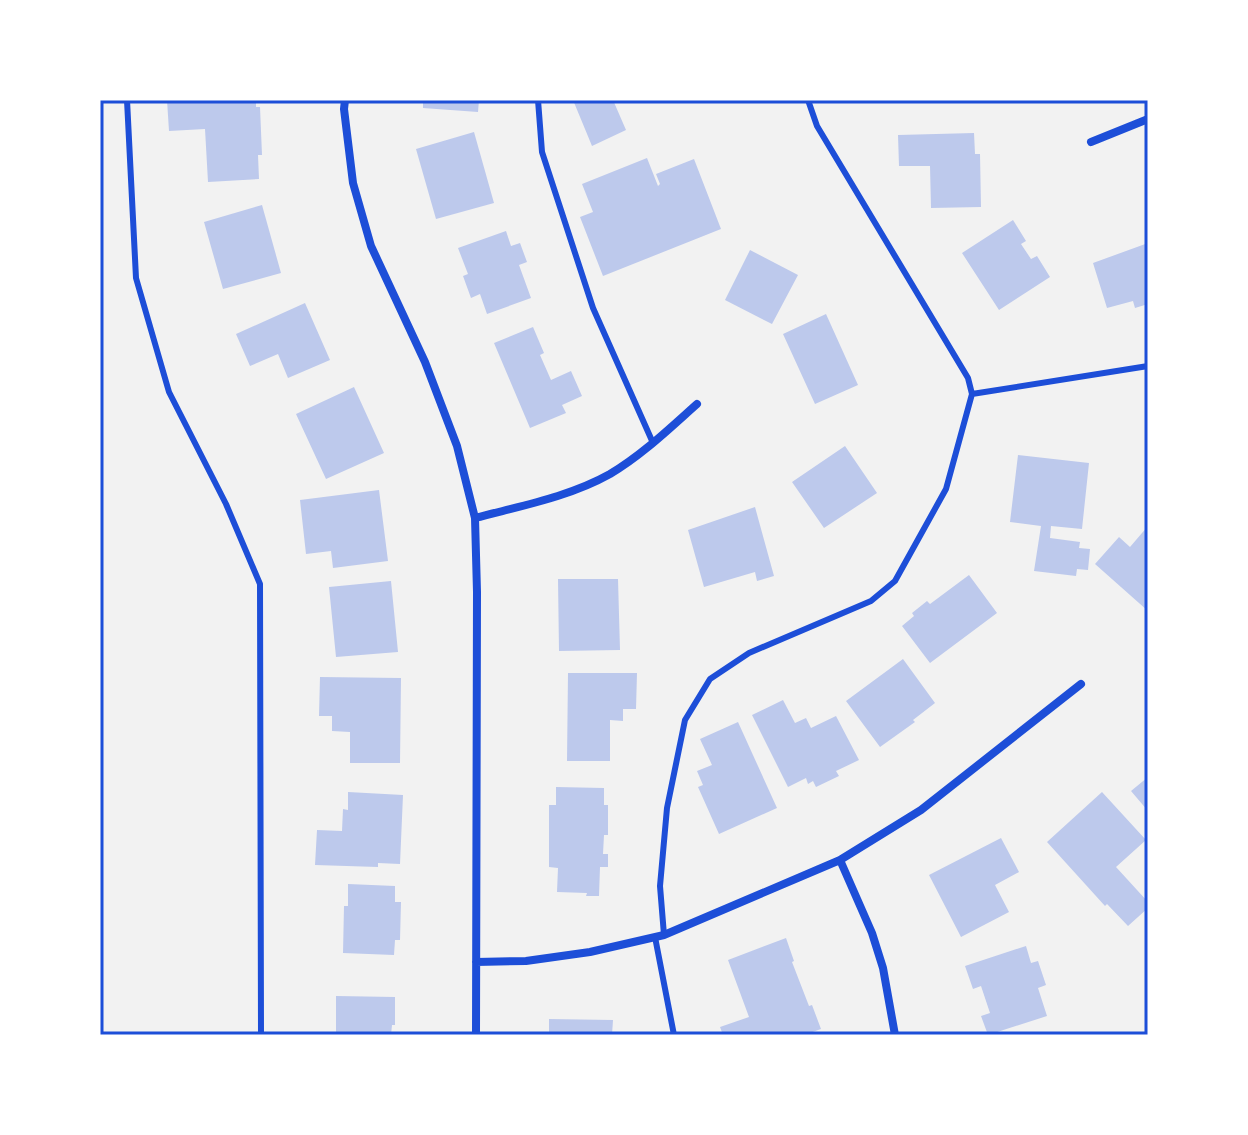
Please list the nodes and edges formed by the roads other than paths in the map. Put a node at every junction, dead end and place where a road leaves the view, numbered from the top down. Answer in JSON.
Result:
{"nodes":[{"id":1,"x":127,"y":100,"type":"edge"},
{"id":2,"x":345,"y":100,"type":"edge"},
{"id":3,"x":538,"y":100,"type":"edge"},
{"id":4,"x":808,"y":100,"type":"edge"},
{"id":5,"x":1148,"y":119,"type":"edge"},
{"id":6,"x":1091,"y":142,"type":"dead end"},
{"id":7,"x":1148,"y":366,"type":"edge"},
{"id":8,"x":972,"y":394,"type":"junction"},
{"id":9,"x":697,"y":404,"type":"dead end"},
{"id":10,"x":653,"y":443,"type":"junction"},
{"id":11,"x":475,"y":518,"type":"junction"},
{"id":12,"x":1081,"y":684,"type":"dead end"},
{"id":13,"x":840,"y":860,"type":"junction"},
{"id":14,"x":660,"y":936,"type":"junction"},
{"id":15,"x":476,"y":962,"type":"junction"},
{"id":16,"x":261,"y":1035,"type":"edge"},
{"id":17,"x":476,"y":1035,"type":"edge"},
{"id":18,"x":674,"y":1035,"type":"edge"},
{"id":19,"x":895,"y":1035,"type":"edge"}],
"edges":[{"from":1,"to":16,"type":"lane"},
{"from":2,"to":11,"type":"street"},
{"from":3,"to":10,"type":"lane"},
{"from":4,"to":8,"type":"lane"},
{"from":5,"to":6,"type":"street"},
{"from":7,"to":8,"type":"lane"},
{"from":8,"to":14,"type":"lane"},
{"from":9,"to":10,"type":"street"},
{"from":10,"to":11,"type":"street"},
{"from":11,"to":15,"type":"street"},
{"from":12,"to":13,"type":"street"},
{"from":13,"to":14,"type":"street"},
{"from":13,"to":19,"type":"street"},
{"from":14,"to":15,"type":"street"},
{"from":14,"to":18,"type":"lane"},
{"from":15,"to":17,"type":"street"}]}
